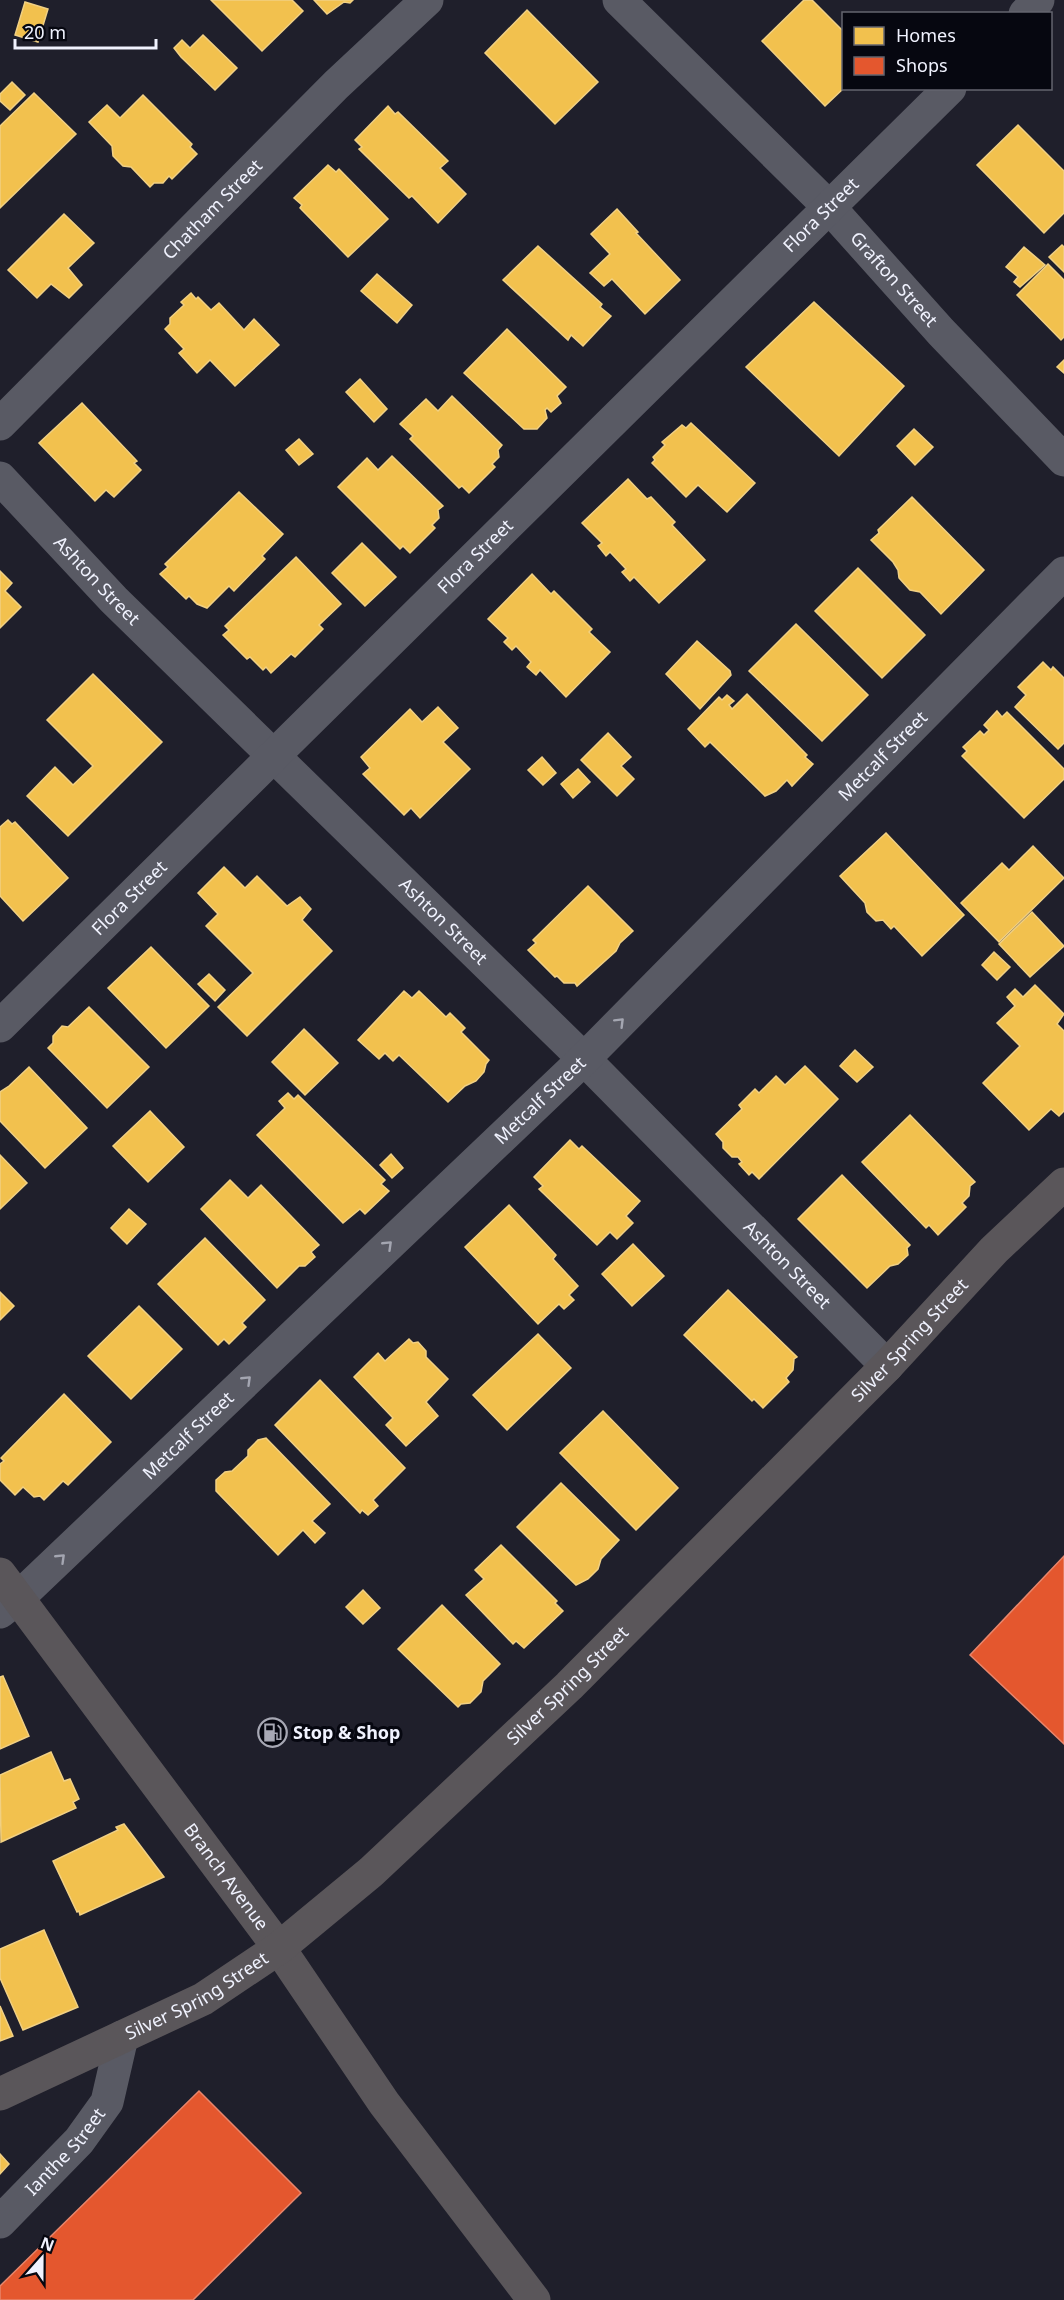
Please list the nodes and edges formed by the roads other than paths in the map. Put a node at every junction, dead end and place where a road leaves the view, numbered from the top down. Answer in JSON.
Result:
{"nodes":[{"id":1,"x":427,"y":0,"type":"edge"},
{"id":2,"x":619,"y":0,"type":"edge"},
{"id":3,"x":1038,"y":0,"type":"edge"},
{"id":4,"x":1027,"y":12,"type":"edge"},
{"id":5,"x":948,"y":90,"type":"edge"},
{"id":6,"x":830,"y":208,"type":"junction"},
{"id":7,"x":0,"y":424,"type":"edge"},
{"id":8,"x":1064,"y":460,"type":"edge"},
{"id":9,"x":0,"y":478,"type":"edge"},
{"id":10,"x":1064,"y":573,"type":"edge"},
{"id":11,"x":274,"y":757,"type":"junction"},
{"id":12,"x":0,"y":1026,"type":"edge"},
{"id":13,"x":584,"y":1059,"type":"junction"},
{"id":14,"x":1064,"y":1184,"type":"edge"},
{"id":15,"x":887,"y":1366,"type":"junction"},
{"id":16,"x":6,"y":1595,"type":"edge"},
{"id":17,"x":279,"y":1948,"type":"junction"},
{"id":18,"x":122,"y":2037,"type":"junction"},
{"id":19,"x":0,"y":2094,"type":"edge"},
{"id":20,"x":0,"y":2222,"type":"edge"},
{"id":21,"x":534,"y":2300,"type":"edge"}],
"edges":[{"from":1,"to":7,"type":"street","name":"Chatham Street"},
{"from":2,"to":6,"type":"street","name":"Grafton Street"},
{"from":3,"to":4,"type":"street"},
{"from":5,"to":6,"type":"street","name":"Flora Street"},
{"from":6,"to":8,"type":"street","name":"Grafton Street"},
{"from":6,"to":11,"type":"street","name":"Flora Street"},
{"from":9,"to":11,"type":"street","name":"Ashton Street"},
{"from":13,"to":10,"type":"street","name":"Metcalf Street","one_way":true},
{"from":11,"to":12,"type":"street","name":"Flora Street"},
{"from":11,"to":13,"type":"street","name":"Ashton Street"},
{"from":13,"to":15,"type":"street","name":"Ashton Street"},
{"from":16,"to":13,"type":"street","name":"Metcalf Street","one_way":true},
{"from":14,"to":15,"type":"main road","name":"Silver Spring Street"},
{"from":15,"to":17,"type":"main road","name":"Silver Spring Street"},
{"from":16,"to":17,"type":"main road","name":"Branch Avenue"},
{"from":17,"to":18,"type":"main road","name":"Silver Spring Street"},
{"from":17,"to":21,"type":"main road","name":"Branch Avenue"},
{"from":18,"to":19,"type":"main road","name":"Silver Spring Street"},
{"from":18,"to":20,"type":"street","name":"Ianthe Street"}]}
